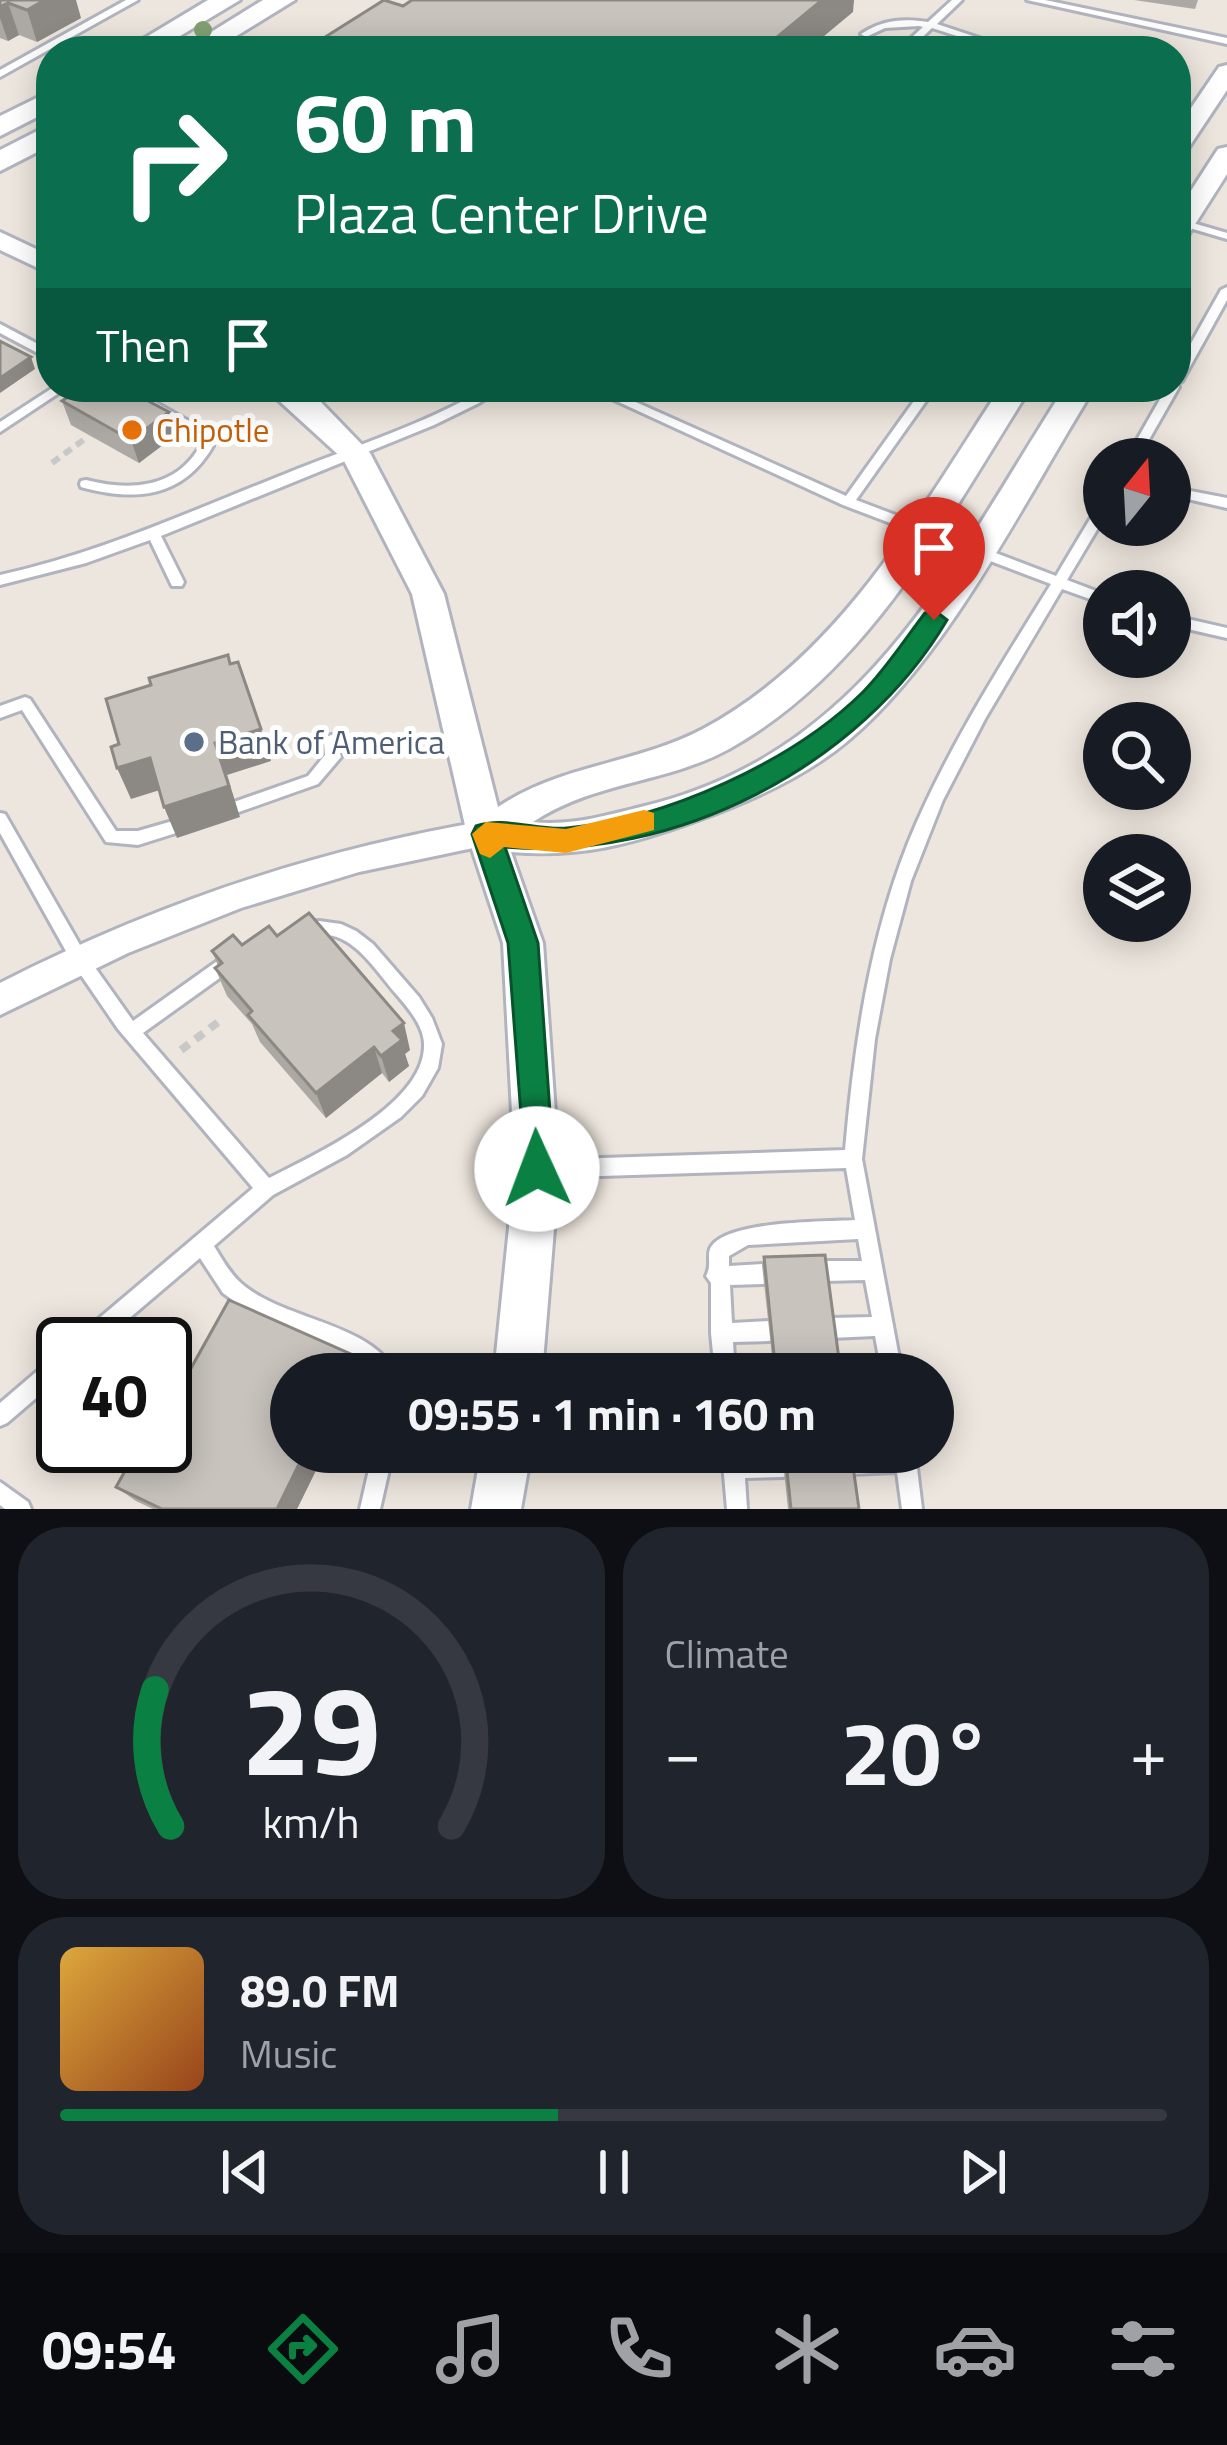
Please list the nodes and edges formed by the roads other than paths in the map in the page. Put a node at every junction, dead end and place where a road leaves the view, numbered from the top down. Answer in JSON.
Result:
{"nodes":[{"id":1,"x":133,"y":0,"type":"edge"},
{"id":2,"x":226,"y":0,"type":"edge"},
{"id":3,"x":282,"y":0,"type":"edge"},
{"id":4,"x":956,"y":0,"type":"edge"},
{"id":5,"x":1031,"y":0,"type":"edge"},
{"id":6,"x":1049,"y":2,"type":"edge"},
{"id":7,"x":930,"y":26,"type":"junction"},
{"id":8,"x":866,"y":34,"type":"dead end"},
{"id":9,"x":68,"y":36,"type":"edge"},
{"id":10,"x":162,"y":36,"type":"edge"},
{"id":11,"x":220,"y":36,"type":"edge"},
{"id":12,"x":919,"y":36,"type":"edge"},
{"id":13,"x":963,"y":36,"type":"edge"},
{"id":14,"x":1227,"y":41,"type":"edge"},
{"id":15,"x":36,"y":54,"type":"edge"},
{"id":16,"x":1227,"y":72,"type":"edge"},
{"id":17,"x":0,"y":74,"type":"edge"},
{"id":18,"x":36,"y":108,"type":"edge"},
{"id":19,"x":1191,"y":126,"type":"edge"},
{"id":20,"x":0,"y":128,"type":"edge"},
{"id":21,"x":36,"y":142,"type":"edge"},
{"id":22,"x":1227,"y":154,"type":"edge"},
{"id":23,"x":0,"y":162,"type":"edge"},
{"id":24,"x":1191,"y":207,"type":"edge"},
{"id":25,"x":1191,"y":229,"type":"edge"},
{"id":26,"x":1227,"y":236,"type":"edge"},
{"id":27,"x":0,"y":240,"type":"edge"},
{"id":28,"x":36,"y":258,"type":"edge"},
{"id":29,"x":1227,"y":290,"type":"edge"},
{"id":30,"x":2,"y":332,"type":"edge"},
{"id":31,"x":28,"y":344,"type":"junction"},
{"id":32,"x":36,"y":348,"type":"edge"},
{"id":33,"x":1191,"y":354,"type":"edge"},
{"id":34,"x":10,"y":356,"type":"edge"},
{"id":35,"x":36,"y":362,"type":"edge"},
{"id":36,"x":29,"y":366,"type":"edge"},
{"id":37,"x":39,"y":402,"type":"edge"},
{"id":38,"x":146,"y":402,"type":"edge"},
{"id":39,"x":303,"y":402,"type":"edge"},
{"id":40,"x":469,"y":402,"type":"edge"},
{"id":41,"x":625,"y":402,"type":"edge"},
{"id":42,"x":919,"y":402,"type":"edge"},
{"id":43,"x":1006,"y":402,"type":"edge"},
{"id":44,"x":1071,"y":402,"type":"edge"},
{"id":45,"x":1164,"y":402,"type":"edge"},
{"id":46,"x":0,"y":428,"type":"edge"},
{"id":47,"x":1144,"y":438,"type":"edge"},
{"id":48,"x":355,"y":453,"type":"junction"},
{"id":49,"x":86,"y":484,"type":"dead end"},
{"id":50,"x":1191,"y":495,"type":"edge"},
{"id":51,"x":848,"y":502,"type":"junction"},
{"id":52,"x":1227,"y":503,"type":"edge"},
{"id":53,"x":922,"y":527,"type":"junction"},
{"id":54,"x":154,"y":535,"type":"junction"},
{"id":55,"x":1083,"y":543,"type":"edge"},
{"id":56,"x":978,"y":549,"type":"junction"},
{"id":57,"x":0,"y":580,"type":"edge"},
{"id":58,"x":177,"y":581,"type":"dead end"},
{"id":59,"x":1060,"y":581,"type":"junction"},
{"id":60,"x":1083,"y":590,"type":"edge"},
{"id":61,"x":1191,"y":625,"type":"edge"},
{"id":62,"x":1227,"y":634,"type":"edge"},
{"id":63,"x":0,"y":712,"type":"edge"},
{"id":64,"x":331,"y":740,"type":"dead end"},
{"id":65,"x":0,"y":818,"type":"edge"},
{"id":66,"x":486,"y":834,"type":"junction"},
{"id":67,"x":287,"y":934,"type":"edge"},
{"id":68,"x":247,"y":950,"type":"edge"},
{"id":69,"x":78,"y":958,"type":"junction"},
{"id":70,"x":0,"y":1000,"type":"edge"},
{"id":71,"x":131,"y":1032,"type":"junction"},
{"id":72,"x":853,"y":1159,"type":"junction"},
{"id":73,"x":537,"y":1169,"type":"junction"},
{"id":74,"x":266,"y":1190,"type":"junction"},
{"id":75,"x":864,"y":1229,"type":"junction"},
{"id":76,"x":202,"y":1244,"type":"junction"},
{"id":77,"x":873,"y":1270,"type":"junction"},
{"id":78,"x":824,"y":1271,"type":"edge"},
{"id":79,"x":763,"y":1274,"type":"edge"},
{"id":80,"x":716,"y":1276,"type":"junction"},
{"id":81,"x":117,"y":1317,"type":"edge"},
{"id":82,"x":884,"y":1326,"type":"junction"},
{"id":83,"x":831,"y":1328,"type":"edge"},
{"id":84,"x":770,"y":1331,"type":"edge"},
{"id":85,"x":721,"y":1333,"type":"junction"},
{"id":86,"x":363,"y":1353,"type":"edge"},
{"id":87,"x":520,"y":1353,"type":"edge"},
{"id":88,"x":722,"y":1353,"type":"edge"},
{"id":89,"x":888,"y":1353,"type":"edge"},
{"id":90,"x":36,"y":1385,"type":"edge"},
{"id":91,"x":0,"y":1416,"type":"edge"},
{"id":92,"x":378,"y":1473,"type":"edge"},
{"id":93,"x":502,"y":1473,"type":"edge"},
{"id":94,"x":733,"y":1473,"type":"edge"},
{"id":95,"x":908,"y":1473,"type":"edge"},
{"id":96,"x":0,"y":1492,"type":"edge"},
{"id":97,"x":21,"y":1509,"type":"edge"},
{"id":98,"x":370,"y":1509,"type":"edge"},
{"id":99,"x":496,"y":1509,"type":"edge"},
{"id":100,"x":736,"y":1509,"type":"edge"},
{"id":101,"x":912,"y":1509,"type":"edge"}],
"edges":[{"from":1,"to":9,"type":"lane"},
{"from":2,"to":10,"type":"main road"},
{"from":3,"to":11,"type":"main road"},
{"from":4,"to":7,"type":"lane"},
{"from":5,"to":6,"type":"lane"},
{"from":6,"to":14,"type":"lane"},
{"from":7,"to":8,"type":"lane"},
{"from":7,"to":12,"type":"lane"},
{"from":7,"to":13,"type":"lane"},
{"from":15,"to":17,"type":"lane"},
{"from":16,"to":19,"type":"street"},
{"from":18,"to":20,"type":"main road"},
{"from":21,"to":23,"type":"main road"},
{"from":22,"to":24,"type":"street"},
{"from":25,"to":26,"type":"lane"},
{"from":27,"to":28,"type":"street"},
{"from":29,"to":33,"type":"lane"},
{"from":30,"to":31,"type":"lane"},
{"from":31,"to":32,"type":"lane"},
{"from":31,"to":34,"type":"lane"},
{"from":35,"to":36,"type":"lane"},
{"from":37,"to":46,"type":"lane"},
{"from":38,"to":49,"type":"lane"},
{"from":39,"to":48,"type":"street"},
{"from":40,"to":48,"type":"lane"},
{"from":41,"to":51,"type":"lane"},
{"from":42,"to":51,"type":"lane"},
{"from":43,"to":53,"type":"street"},
{"from":44,"to":56,"type":"street"},
{"from":45,"to":47,"type":"lane"},
{"from":48,"to":54,"type":"lane"},
{"from":48,"to":66,"type":"street"},
{"from":50,"to":52,"type":"lane"},
{"from":51,"to":53,"type":"lane"},
{"from":53,"to":56,"type":"lane"},
{"from":53,"to":66,"type":"street"},
{"from":54,"to":57,"type":"lane"},
{"from":54,"to":58,"type":"lane"},
{"from":55,"to":59,"type":"lane"},
{"from":56,"to":59,"type":"lane"},
{"from":56,"to":66,"type":"street"},
{"from":59,"to":60,"type":"lane"},
{"from":59,"to":72,"type":"lane"},
{"from":61,"to":62,"type":"lane"},
{"from":63,"to":64,"type":"lane"},
{"from":65,"to":69,"type":"lane"},
{"from":66,"to":69,"type":"street"},
{"from":66,"to":73,"type":"street"},
{"from":67,"to":74,"type":"lane"},
{"from":68,"to":71,"type":"lane"},
{"from":69,"to":70,"type":"street"},
{"from":69,"to":71,"type":"lane"},
{"from":71,"to":74,"type":"lane"},
{"from":72,"to":73,"type":"lane"},
{"from":72,"to":75,"type":"lane"},
{"from":73,"to":87,"type":"street"},
{"from":74,"to":76,"type":"lane"},
{"from":75,"to":77,"type":"lane"},
{"from":75,"to":80,"type":"lane"},
{"from":76,"to":81,"type":"lane"},
{"from":76,"to":86,"type":"lane"},
{"from":77,"to":78,"type":"lane"},
{"from":77,"to":82,"type":"lane"},
{"from":79,"to":80,"type":"lane"},
{"from":80,"to":85,"type":"lane"},
{"from":82,"to":83,"type":"lane"},
{"from":82,"to":89,"type":"lane"},
{"from":84,"to":85,"type":"lane"},
{"from":85,"to":88,"type":"lane"},
{"from":90,"to":91,"type":"lane"},
{"from":92,"to":98,"type":"lane"},
{"from":93,"to":99,"type":"street"},
{"from":94,"to":100,"type":"lane"},
{"from":95,"to":101,"type":"lane"},
{"from":96,"to":97,"type":"lane"}]}
